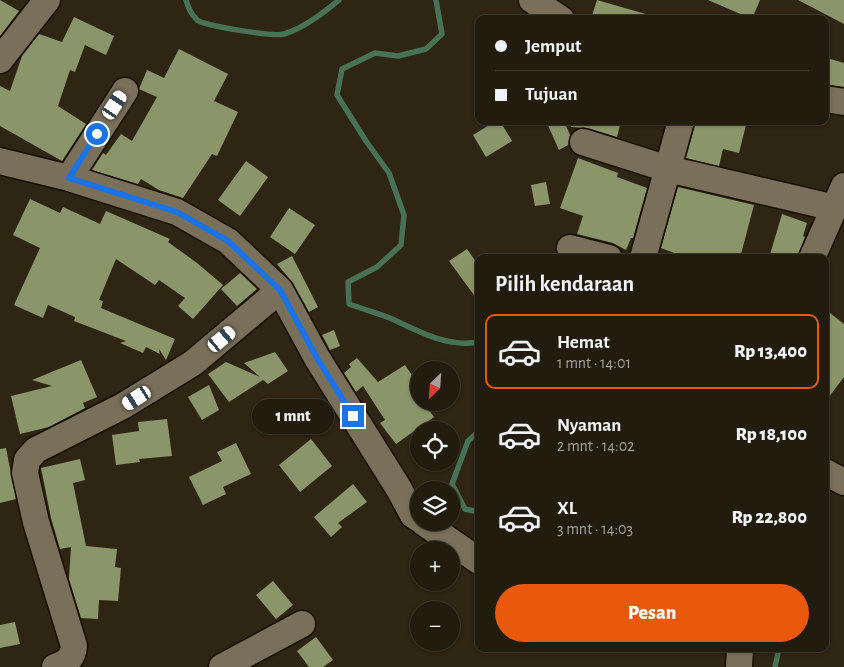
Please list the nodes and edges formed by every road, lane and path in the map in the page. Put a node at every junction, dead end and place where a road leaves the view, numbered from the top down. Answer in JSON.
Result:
{"nodes":[{"id":1,"x":48,"y":0,"type":"edge"},
{"id":2,"x":532,"y":0,"type":"edge"},
{"id":3,"x":555,"y":15,"type":"edge"},
{"id":4,"x":0,"y":60,"type":"edge"},
{"id":5,"x":125,"y":91,"type":"dead end"},
{"id":6,"x":829,"y":100,"type":"edge"},
{"id":7,"x":844,"y":102,"type":"edge"},
{"id":8,"x":680,"y":125,"type":"edge"},
{"id":9,"x":583,"y":142,"type":"dead end"},
{"id":10,"x":0,"y":161,"type":"edge"},
{"id":11,"x":668,"y":169,"type":"junction"},
{"id":12,"x":69,"y":178,"type":"junction"},
{"id":13,"x":840,"y":197,"type":"edge"},
{"id":14,"x":570,"y":248,"type":"dead end"},
{"id":15,"x":593,"y":254,"type":"edge"},
{"id":16,"x":644,"y":254,"type":"edge"},
{"id":17,"x":814,"y":254,"type":"edge"},
{"id":18,"x":280,"y":290,"type":"junction"},
{"id":19,"x":829,"y":474,"type":"edge"},
{"id":20,"x":844,"y":482,"type":"edge"},
{"id":21,"x":410,"y":511,"type":"edge"},
{"id":22,"x":436,"y":531,"type":"edge"},
{"id":23,"x":475,"y":558,"type":"edge"},
{"id":24,"x":302,"y":624,"type":"dead end"},
{"id":25,"x":740,"y":652,"type":"edge"},
{"id":26,"x":67,"y":664,"type":"edge"},
{"id":27,"x":222,"y":667,"type":"edge"},
{"id":28,"x":739,"y":667,"type":"edge"}],
"edges":[{"from":1,"to":4,"type":"street"},
{"from":2,"to":3,"type":"street"},
{"from":5,"to":12,"type":"street"},
{"from":6,"to":7,"type":"street"},
{"from":8,"to":11,"type":"street"},
{"from":9,"to":11,"type":"street"},
{"from":10,"to":12,"type":"street"},
{"from":11,"to":13,"type":"street"},
{"from":11,"to":16,"type":"street"},
{"from":12,"to":18,"type":"street"},
{"from":13,"to":17,"type":"street"},
{"from":14,"to":15,"type":"street"},
{"from":18,"to":21,"type":"street"},
{"from":18,"to":26,"type":"street"},
{"from":19,"to":20,"type":"street"},
{"from":22,"to":23,"type":"street"},
{"from":24,"to":27,"type":"street"},
{"from":25,"to":28,"type":"street"}]}
